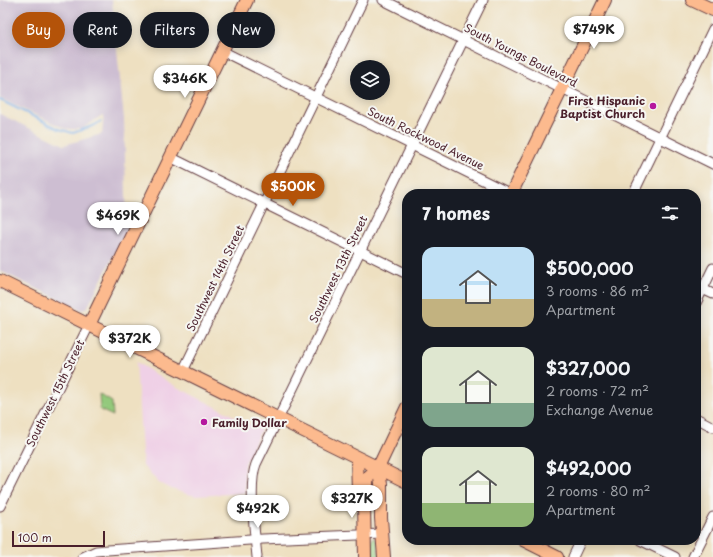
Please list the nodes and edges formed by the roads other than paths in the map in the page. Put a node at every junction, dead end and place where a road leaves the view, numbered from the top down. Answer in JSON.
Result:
{"nodes":[{"id":1,"x":247,"y":0,"type":"edge"},
{"id":2,"x":363,"y":0,"type":"edge"},
{"id":3,"x":383,"y":0,"type":"edge"},
{"id":4,"x":483,"y":0,"type":"edge"},
{"id":5,"x":605,"y":0,"type":"edge"},
{"id":6,"x":692,"y":0,"type":"edge"},
{"id":7,"x":713,"y":10,"type":"edge"},
{"id":8,"x":713,"y":29,"type":"edge"},
{"id":9,"x":463,"y":40,"type":"junction"},
{"id":10,"x":222,"y":51,"type":"junction"},
{"id":11,"x":562,"y":89,"type":"junction"},
{"id":12,"x":316,"y":97,"type":"junction"},
{"id":13,"x":661,"y":137,"type":"junction"},
{"id":14,"x":412,"y":145,"type":"junction"},
{"id":15,"x":170,"y":157,"type":"junction"},
{"id":16,"x":713,"y":164,"type":"edge"},
{"id":17,"x":501,"y":189,"type":"edge"},
{"id":18,"x":513,"y":189,"type":"edge"},
{"id":19,"x":635,"y":189,"type":"edge"},
{"id":20,"x":264,"y":204,"type":"junction"},
{"id":21,"x":360,"y":252,"type":"junction"},
{"id":22,"x":713,"y":268,"type":"edge"},
{"id":23,"x":402,"y":272,"type":"edge"},
{"id":24,"x":1,"y":284,"type":"edge"},
{"id":25,"x":701,"y":284,"type":"edge"},
{"id":26,"x":701,"y":288,"type":"edge"},
{"id":27,"x":713,"y":294,"type":"edge"},
{"id":28,"x":89,"y":325,"type":"junction"},
{"id":29,"x":183,"y":371,"type":"junction"},
{"id":30,"x":402,"y":418,"type":"edge"},
{"id":31,"x":278,"y":419,"type":"junction"},
{"id":32,"x":701,"y":421,"type":"edge"},
{"id":33,"x":713,"y":427,"type":"edge"},
{"id":34,"x":357,"y":458,"type":"junction"},
{"id":35,"x":378,"y":468,"type":"junction"},
{"id":36,"x":402,"y":480,"type":"edge"},
{"id":37,"x":364,"y":503,"type":"junction"},
{"id":38,"x":0,"y":506,"type":"edge"},
{"id":39,"x":713,"y":517,"type":"edge"},
{"id":40,"x":364,"y":534,"type":"junction"},
{"id":41,"x":382,"y":534,"type":"junction"},
{"id":42,"x":256,"y":540,"type":"junction"},
{"id":43,"x":701,"y":541,"type":"edge"},
{"id":44,"x":533,"y":545,"type":"edge"},
{"id":45,"x":579,"y":545,"type":"edge"},
{"id":46,"x":650,"y":545,"type":"edge"},
{"id":47,"x":699,"y":545,"type":"edge"},
{"id":48,"x":83,"y":557,"type":"edge"},
{"id":49,"x":257,"y":557,"type":"edge"},
{"id":50,"x":365,"y":557,"type":"edge"},
{"id":51,"x":384,"y":557,"type":"edge"},
{"id":52,"x":557,"y":557,"type":"edge"},
{"id":53,"x":573,"y":557,"type":"edge"},
{"id":54,"x":675,"y":557,"type":"edge"},
{"id":55,"x":693,"y":557,"type":"edge"}],
"edges":[{"from":1,"to":10,"type":"main road","name":"Southwest 15th Street"},
{"from":2,"to":12,"type":"street","name":"Southwest 14th Street"},
{"from":3,"to":9,"type":"street","name":"South Youngs Boulevard"},
{"from":4,"to":9,"type":"street","name":"Southwest 13th Street"},
{"from":5,"to":11,"type":"main road"},
{"from":6,"to":7,"type":"main road"},
{"from":8,"to":13,"type":"street"},
{"from":9,"to":11,"type":"street","name":"South Youngs Boulevard"},
{"from":9,"to":14,"type":"street","name":"Southwest 13th Street"},
{"from":10,"to":12,"type":"street","name":"South Rockwood Avenue"},
{"from":10,"to":15,"type":"main road","name":"Southwest 15th Street"},
{"from":11,"to":13,"type":"street","name":"South Youngs Boulevard"},
{"from":11,"to":18,"type":"main road"},
{"from":12,"to":14,"type":"street","name":"South Rockwood Avenue"},
{"from":12,"to":20,"type":"street","name":"Southwest 14th Street"},
{"from":13,"to":16,"type":"street","name":"South Youngs Boulevard"},
{"from":13,"to":19,"type":"street"},
{"from":14,"to":17,"type":"street","name":"South Rockwood Avenue"},
{"from":14,"to":21,"type":"street","name":"Southwest 13th Street"},
{"from":15,"to":20,"type":"street"},
{"from":15,"to":28,"type":"main road","name":"Southwest 15th Street"},
{"from":20,"to":21,"type":"street"},
{"from":20,"to":29,"type":"street","name":"Southwest 14th Street"},
{"from":21,"to":23,"type":"street"},
{"from":21,"to":31,"type":"street","name":"Southwest 13th Street"},
{"from":22,"to":25,"type":"street"},
{"from":24,"to":28,"type":"main road"},
{"from":26,"to":27,"type":"street"},
{"from":28,"to":29,"type":"main road"},
{"from":28,"to":38,"type":"street","name":"Southwest 15th Street"},
{"from":29,"to":31,"type":"main road"},
{"from":30,"to":35,"type":"main road"},
{"from":31,"to":34,"type":"main road"},
{"from":31,"to":42,"type":"street","name":"Southwest 13th Street"},
{"from":32,"to":33,"type":"street"},
{"from":34,"to":35,"type":"main road"},
{"from":34,"to":37,"type":"main road"},
{"from":35,"to":36,"type":"main road"},
{"from":35,"to":37,"type":"main road"},
{"from":35,"to":41,"type":"main road"},
{"from":37,"to":40,"type":"main road"},
{"from":39,"to":43,"type":"street"},
{"from":40,"to":41,"type":"street"},
{"from":40,"to":42,"type":"street"},
{"from":40,"to":50,"type":"main road"},
{"from":41,"to":51,"type":"main road"},
{"from":42,"to":48,"type":"street"},
{"from":42,"to":49,"type":"street","name":"Southwest 13th Street"},
{"from":44,"to":52,"type":"main road"},
{"from":45,"to":53,"type":"street"},
{"from":46,"to":54,"type":"street"},
{"from":47,"to":55,"type":"street"}]}
